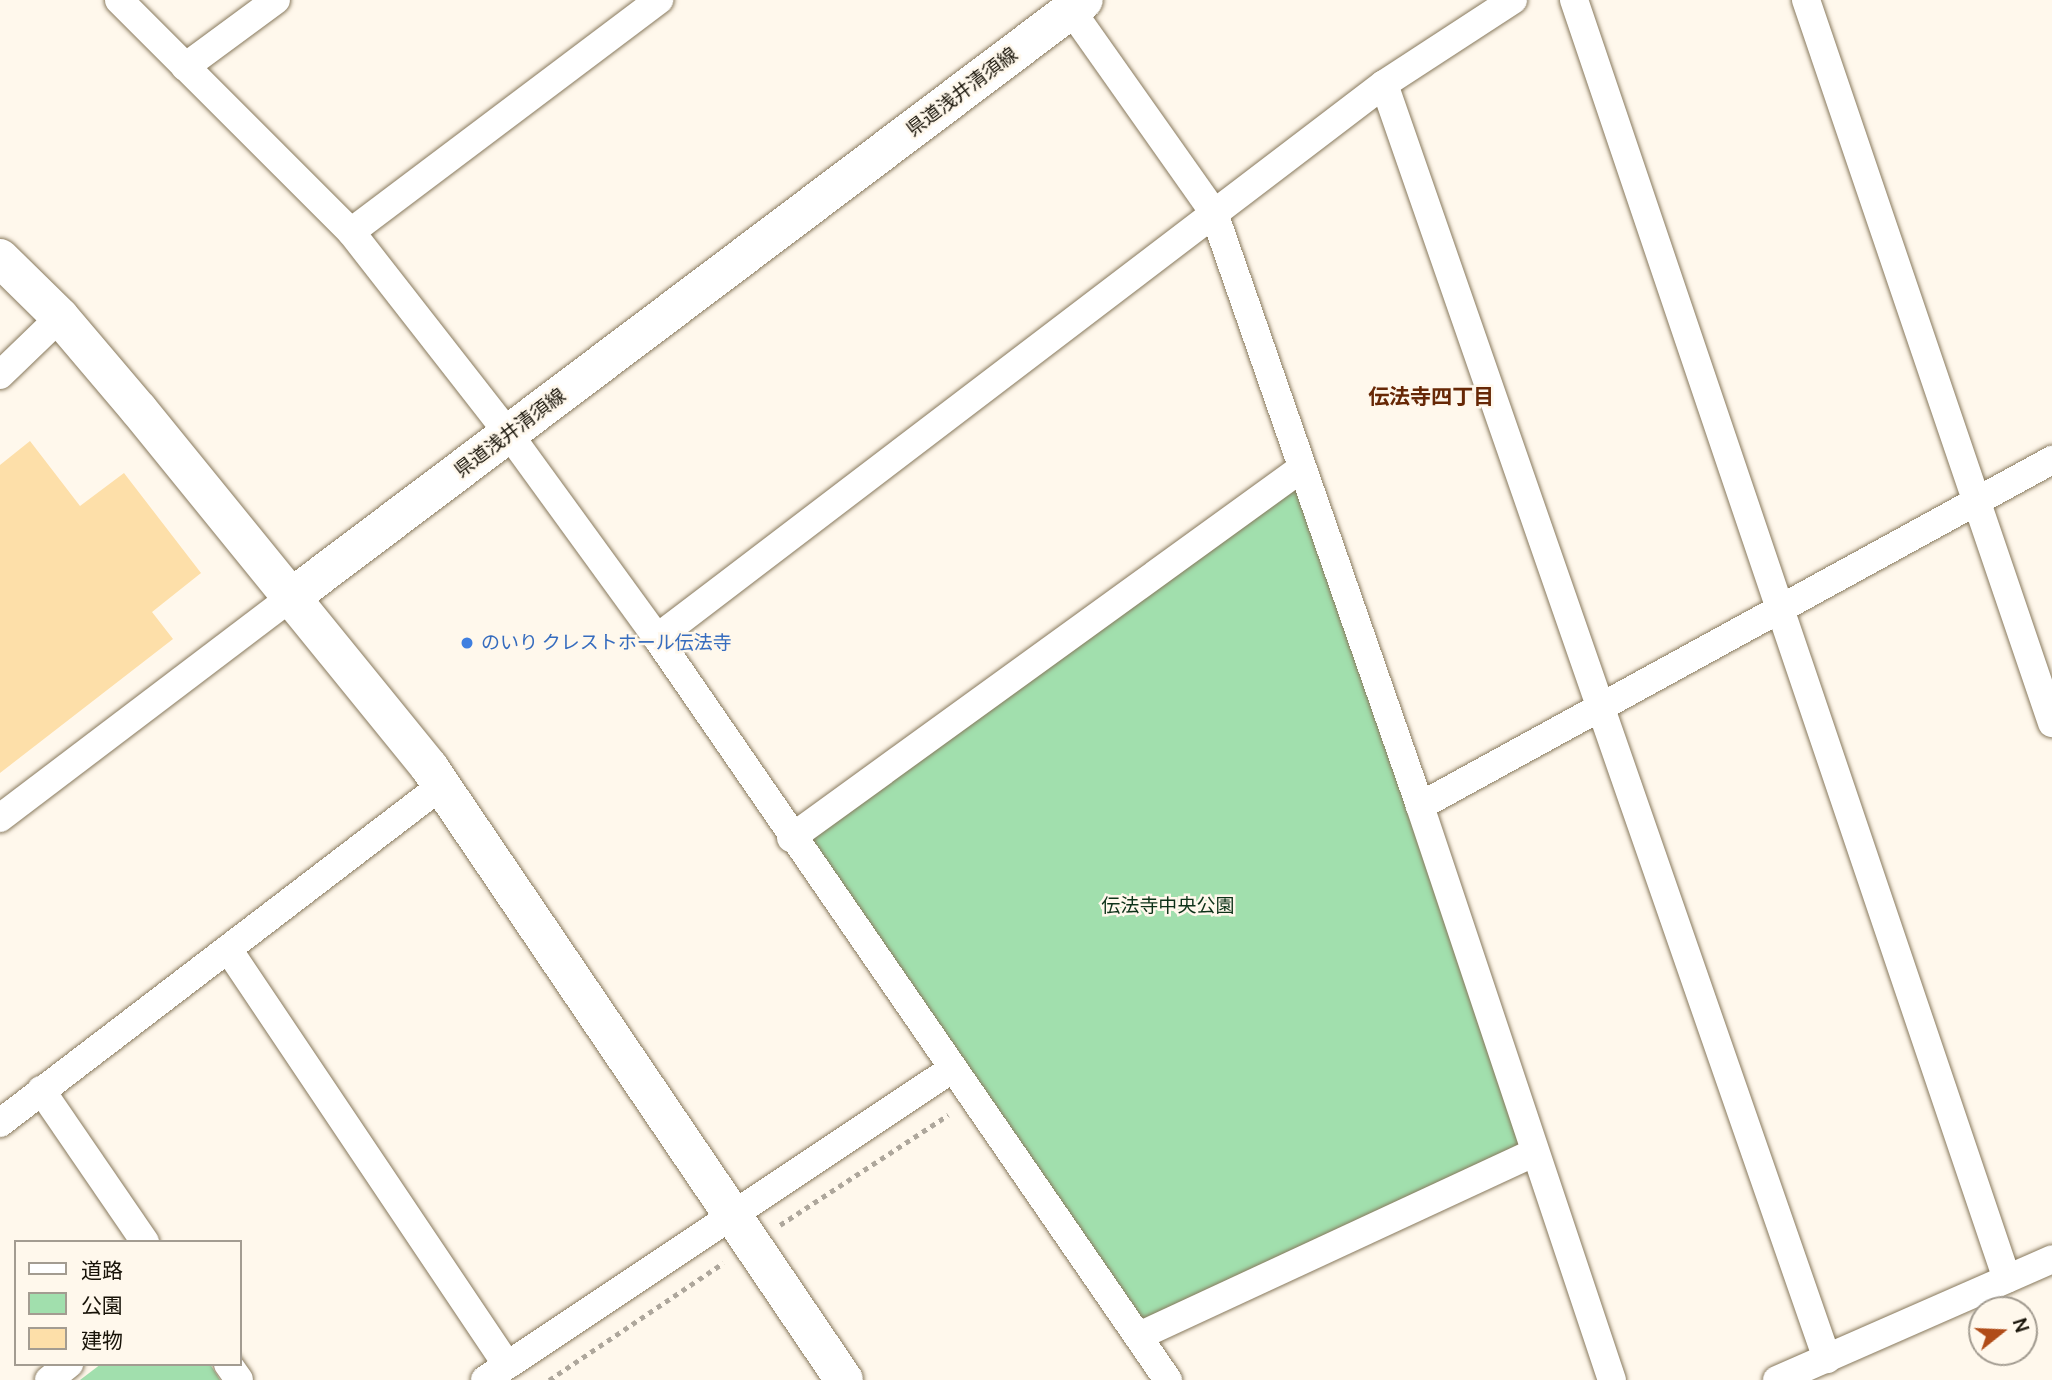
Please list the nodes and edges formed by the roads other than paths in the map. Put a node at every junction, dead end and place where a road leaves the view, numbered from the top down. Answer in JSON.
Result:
{"nodes":[{"id":1,"x":119,"y":0,"type":"edge"},
{"id":2,"x":276,"y":0,"type":"edge"},
{"id":3,"x":659,"y":0,"type":"edge"},
{"id":4,"x":1513,"y":0,"type":"edge"},
{"id":5,"x":1573,"y":0,"type":"edge"},
{"id":6,"x":1806,"y":0,"type":"edge"},
{"id":7,"x":1077,"y":5,"type":"edge"},
{"id":8,"x":186,"y":67,"type":"junction"},
{"id":9,"x":1384,"y":84,"type":"junction"},
{"id":10,"x":1214,"y":214,"type":"junction"},
{"id":11,"x":351,"y":232,"type":"junction"},
{"id":12,"x":0,"y":258,"type":"edge"},
{"id":13,"x":60,"y":317,"type":"junction"},
{"id":14,"x":0,"y":375,"type":"edge"},
{"id":15,"x":509,"y":434,"type":"junction"},
{"id":16,"x":2052,"y":460,"type":"edge"},
{"id":17,"x":1302,"y":468,"type":"junction"},
{"id":18,"x":1976,"y":500,"type":"junction"},
{"id":19,"x":293,"y":596,"type":"junction"},
{"id":20,"x":1780,"y":610,"type":"junction"},
{"id":21,"x":657,"y":638,"type":"junction"},
{"id":22,"x":1602,"y":708,"type":"junction"},
{"id":23,"x":2052,"y":723,"type":"edge"},
{"id":24,"x":441,"y":786,"type":"junction"},
{"id":25,"x":1420,"y":806,"type":"junction"},
{"id":26,"x":0,"y":818,"type":"edge"},
{"id":27,"x":791,"y":838,"type":"junction"},
{"id":28,"x":228,"y":949,"type":"junction"},
{"id":29,"x":952,"y":1069,"type":"junction"},
{"id":30,"x":41,"y":1090,"type":"junction"},
{"id":31,"x":0,"y":1123,"type":"edge"},
{"id":32,"x":1534,"y":1153,"type":"junction"},
{"id":33,"x":732,"y":1214,"type":"junction"},
{"id":34,"x":144,"y":1240,"type":"edge"},
{"id":35,"x":2052,"y":1259,"type":"edge"},
{"id":36,"x":2007,"y":1279,"type":"junction"},
{"id":37,"x":1139,"y":1336,"type":"junction"},
{"id":38,"x":1827,"y":1359,"type":"junction"},
{"id":39,"x":66,"y":1366,"type":"edge"},
{"id":40,"x":496,"y":1373,"type":"edge"},
{"id":41,"x":49,"y":1380,"type":"edge"},
{"id":42,"x":844,"y":1380,"type":"edge"},
{"id":43,"x":1168,"y":1380,"type":"edge"},
{"id":44,"x":1612,"y":1380,"type":"edge"},
{"id":45,"x":1777,"y":1380,"type":"edge"}],
"edges":[{"from":1,"to":8,"type":"street"},
{"from":2,"to":8,"type":"street"},
{"from":3,"to":11,"type":"street"},
{"from":4,"to":9,"type":"street"},
{"from":5,"to":20,"type":"street"},
{"from":6,"to":18,"type":"street"},
{"from":7,"to":10,"type":"street"},
{"from":7,"to":15,"type":"main road","name":"県道浅井清須線"},
{"from":8,"to":11,"type":"street"},
{"from":9,"to":10,"type":"street"},
{"from":9,"to":22,"type":"street"},
{"from":10,"to":17,"type":"street"},
{"from":10,"to":21,"type":"street"},
{"from":11,"to":15,"type":"street"},
{"from":12,"to":13,"type":"main road"},
{"from":13,"to":14,"type":"street"},
{"from":13,"to":19,"type":"main road"},
{"from":15,"to":19,"type":"main road","name":"県道浅井清須線"},
{"from":15,"to":21,"type":"street"},
{"from":16,"to":18,"type":"street"},
{"from":17,"to":25,"type":"street"},
{"from":17,"to":27,"type":"street"},
{"from":18,"to":20,"type":"street"},
{"from":18,"to":23,"type":"street"},
{"from":19,"to":24,"type":"main road"},
{"from":19,"to":26,"type":"street"},
{"from":20,"to":22,"type":"street"},
{"from":20,"to":36,"type":"street"},
{"from":21,"to":27,"type":"street"},
{"from":22,"to":25,"type":"street"},
{"from":22,"to":38,"type":"street"},
{"from":24,"to":28,"type":"street"},
{"from":24,"to":33,"type":"main road"},
{"from":25,"to":32,"type":"street"},
{"from":27,"to":29,"type":"street"},
{"from":28,"to":30,"type":"street"},
{"from":28,"to":40,"type":"street"},
{"from":29,"to":33,"type":"street"},
{"from":29,"to":37,"type":"street"},
{"from":30,"to":31,"type":"street"},
{"from":30,"to":34,"type":"street"},
{"from":32,"to":37,"type":"street"},
{"from":32,"to":44,"type":"street"},
{"from":33,"to":40,"type":"street"},
{"from":33,"to":42,"type":"main road"},
{"from":35,"to":36,"type":"street"},
{"from":36,"to":38,"type":"street"},
{"from":37,"to":43,"type":"street"},
{"from":38,"to":45,"type":"street"},
{"from":39,"to":41,"type":"street"}]}
